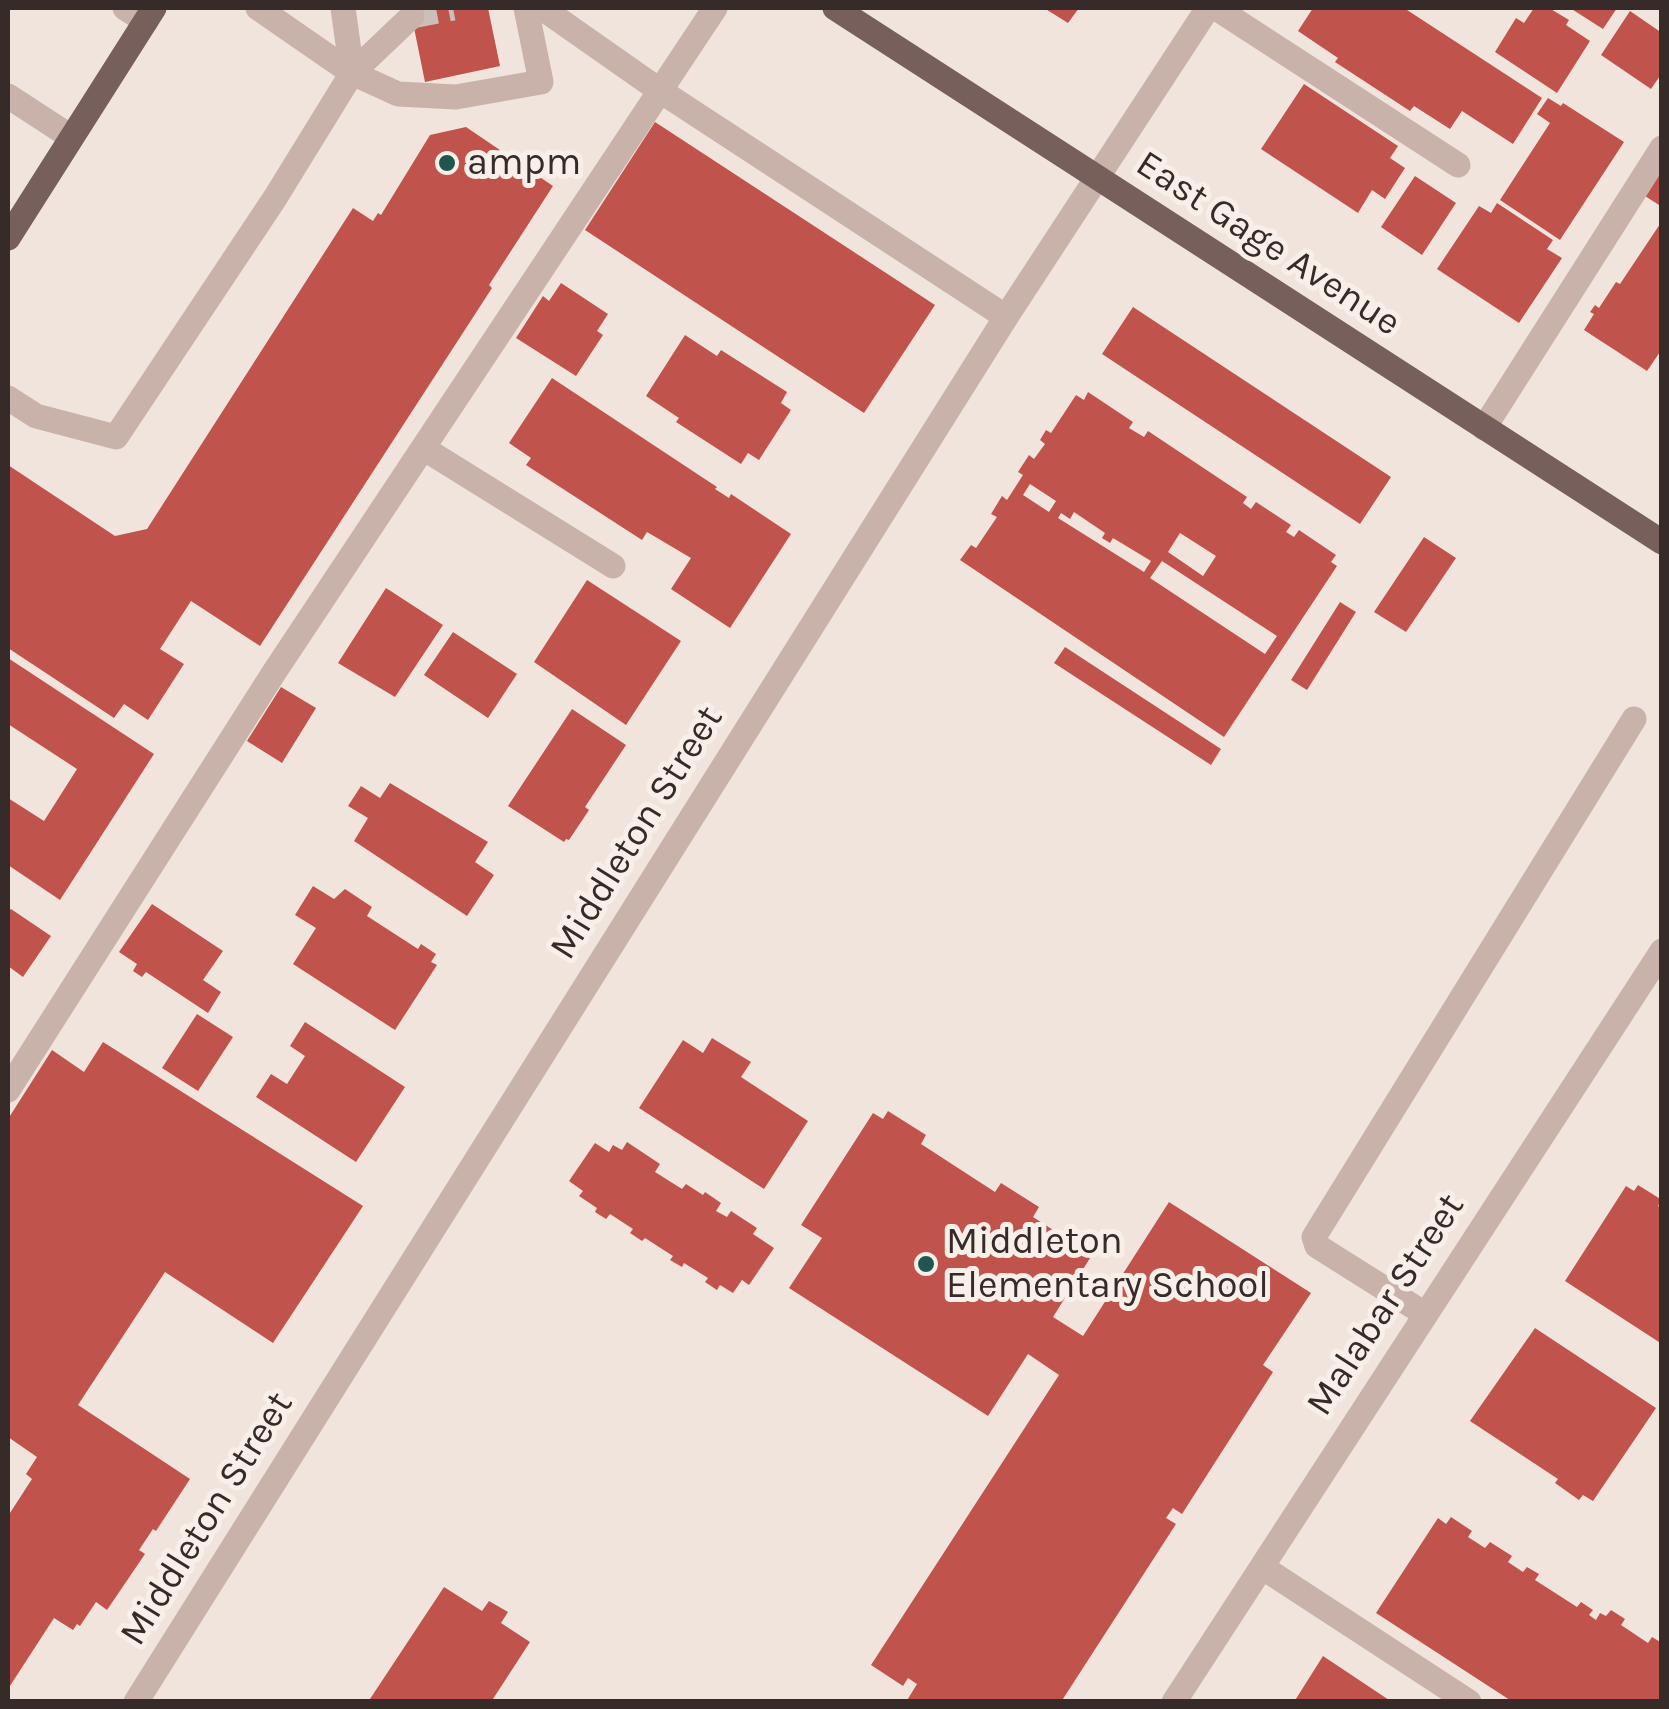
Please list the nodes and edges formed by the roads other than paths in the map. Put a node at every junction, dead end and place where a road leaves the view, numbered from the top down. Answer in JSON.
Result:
{"nodes":[{"id":1,"x":258,"y":8,"type":"edge"},
{"id":2,"x":343,"y":8,"type":"edge"},
{"id":3,"x":526,"y":8,"type":"edge"},
{"id":4,"x":542,"y":8,"type":"edge"},
{"id":5,"x":714,"y":8,"type":"edge"},
{"id":6,"x":835,"y":8,"type":"edge"},
{"id":7,"x":1208,"y":8,"type":"edge"},
{"id":8,"x":1216,"y":8,"type":"edge"},
{"id":9,"x":142,"y":12,"type":"edge"},
{"id":10,"x":412,"y":16,"type":"dead end"},
{"id":11,"x":352,"y":73,"type":"junction"},
{"id":12,"x":660,"y":90,"type":"junction"},
{"id":13,"x":8,"y":96,"type":"edge"},
{"id":14,"x":72,"y":137,"type":"junction"},
{"id":15,"x":1662,"y":148,"type":"edge"},
{"id":16,"x":1458,"y":165,"type":"dead end"},
{"id":17,"x":1095,"y":177,"type":"junction"},
{"id":18,"x":8,"y":238,"type":"edge"},
{"id":19,"x":1006,"y":317,"type":"junction"},
{"id":20,"x":8,"y":398,"type":"edge"},
{"id":21,"x":1484,"y":428,"type":"junction"},
{"id":22,"x":423,"y":448,"type":"junction"},
{"id":23,"x":1662,"y":542,"type":"edge"},
{"id":24,"x":613,"y":566,"type":"dead end"},
{"id":25,"x":1634,"y":719,"type":"dead end"},
{"id":26,"x":1662,"y":950,"type":"edge"},
{"id":27,"x":8,"y":1090,"type":"edge"},
{"id":28,"x":1425,"y":1314,"type":"junction"},
{"id":29,"x":1262,"y":1567,"type":"junction"},
{"id":30,"x":136,"y":1702,"type":"edge"},
{"id":31,"x":1174,"y":1702,"type":"edge"},
{"id":32,"x":1469,"y":1702,"type":"edge"}],
"edges":[{"from":1,"to":11,"type":"street"},
{"from":2,"to":11,"type":"street"},
{"from":3,"to":11,"type":"street"},
{"from":4,"to":12,"type":"street"},
{"from":5,"to":12,"type":"street"},
{"from":6,"to":17,"type":"main road","name":"East Gage Avenue"},
{"from":7,"to":17,"type":"street","name":"Middleton Street"},
{"from":8,"to":16,"type":"street"},
{"from":9,"to":14,"type":"main road"},
{"from":10,"to":11,"type":"street"},
{"from":11,"to":20,"type":"street"},
{"from":12,"to":19,"type":"street"},
{"from":12,"to":22,"type":"street"},
{"from":13,"to":14,"type":"street"},
{"from":14,"to":18,"type":"main road"},
{"from":15,"to":21,"type":"street"},
{"from":17,"to":19,"type":"street","name":"Middleton Street"},
{"from":17,"to":21,"type":"main road","name":"East Gage Avenue"},
{"from":19,"to":30,"type":"street","name":"Middleton Street"},
{"from":21,"to":23,"type":"main road","name":"East Gage Avenue"},
{"from":22,"to":24,"type":"street"},
{"from":22,"to":27,"type":"street"},
{"from":25,"to":28,"type":"street"},
{"from":26,"to":28,"type":"street","name":"Malabar Street"},
{"from":28,"to":29,"type":"street","name":"Malabar Street"},
{"from":29,"to":31,"type":"street","name":"Malabar Street"},
{"from":29,"to":32,"type":"street"}]}
